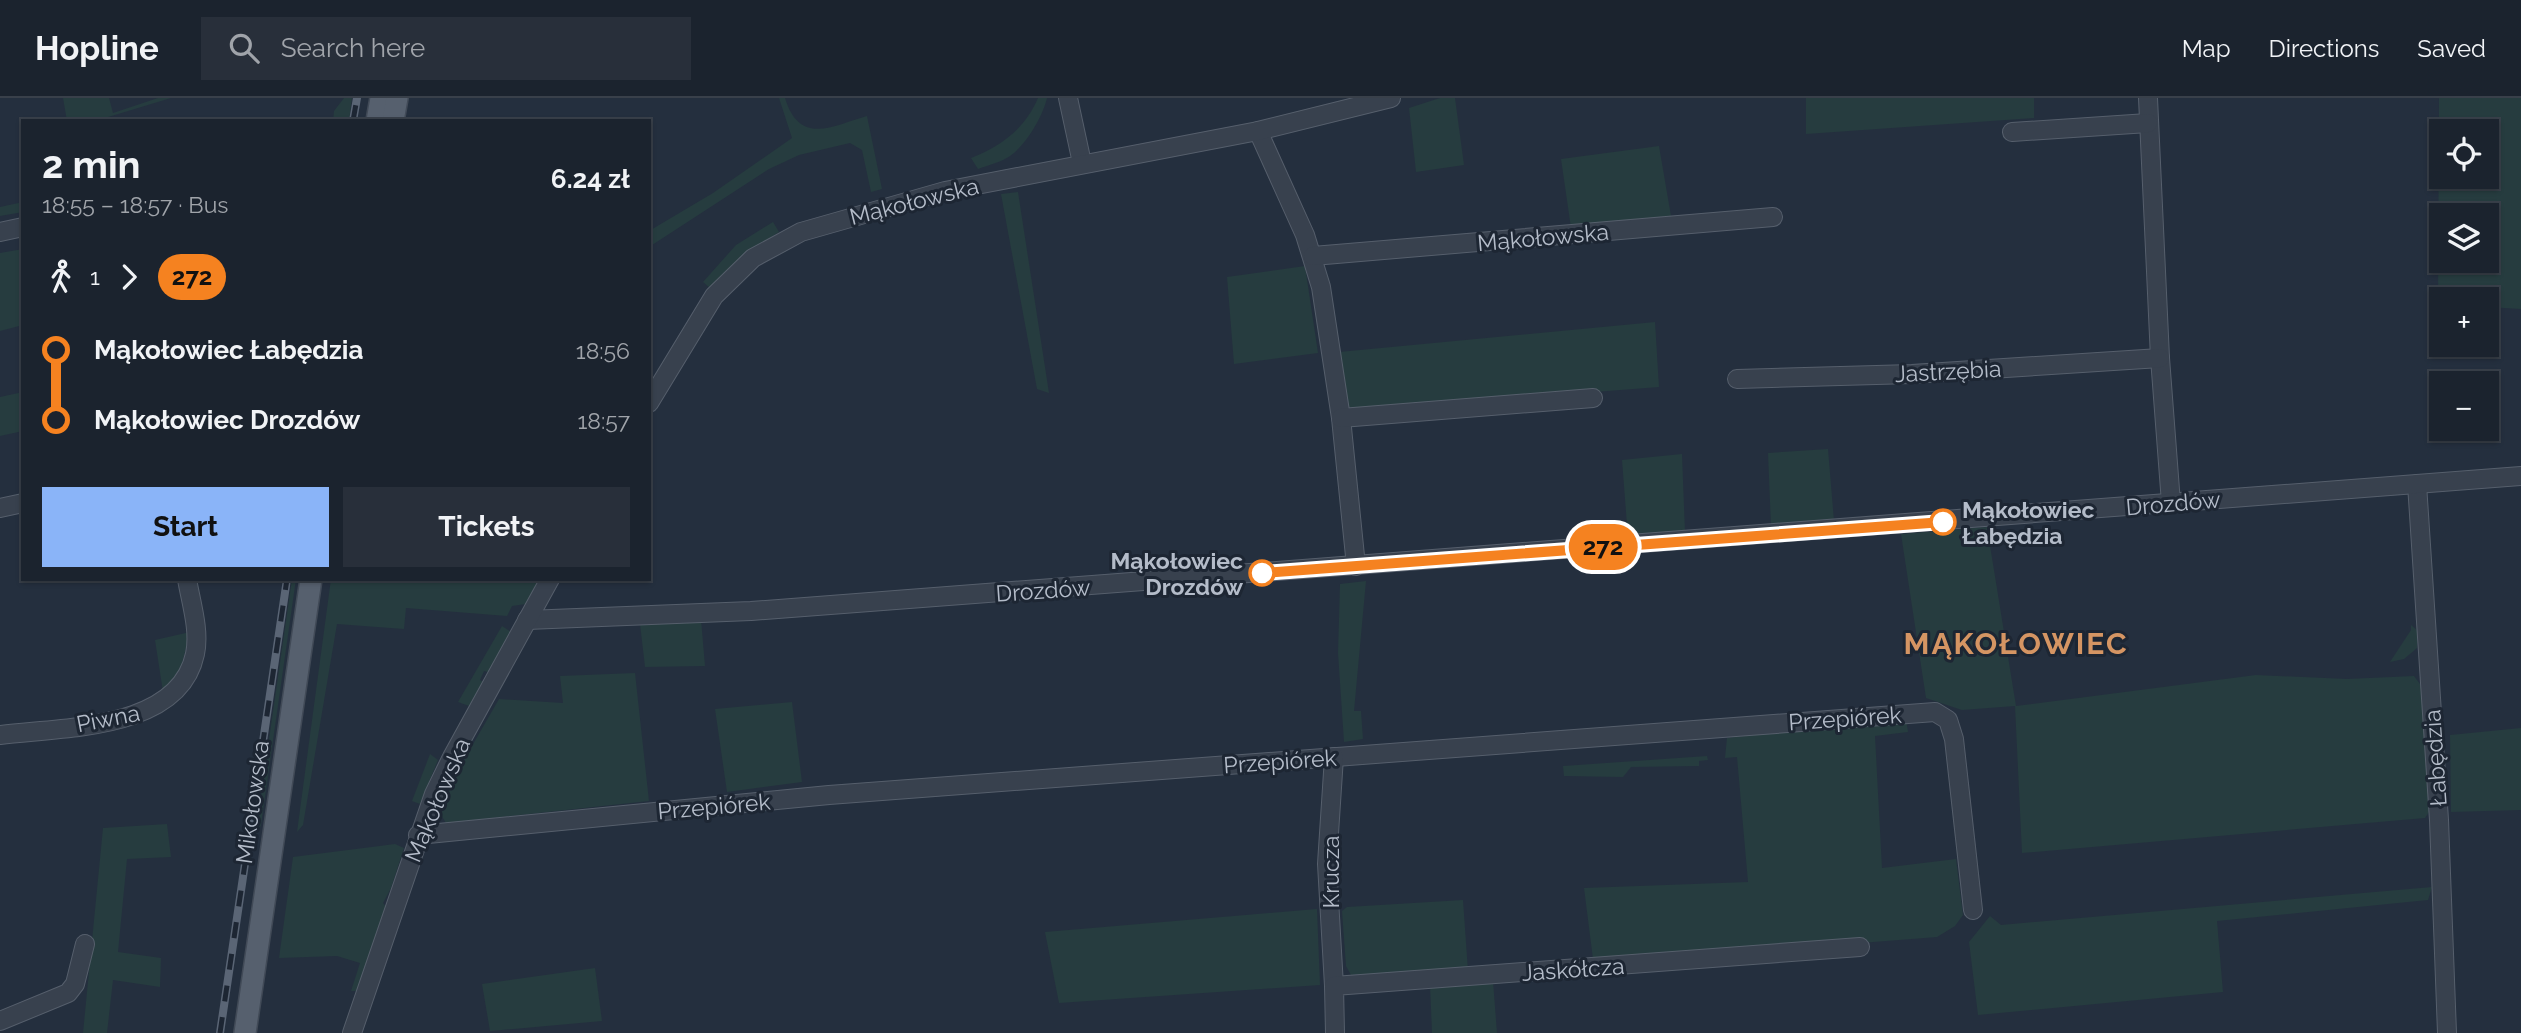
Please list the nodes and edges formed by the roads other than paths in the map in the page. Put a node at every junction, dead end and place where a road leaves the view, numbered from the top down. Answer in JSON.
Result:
{"nodes":[{"id":1,"x":381,"y":98,"type":"edge"},
{"id":2,"x":397,"y":98,"type":"edge"},
{"id":3,"x":1068,"y":98,"type":"edge"},
{"id":4,"x":1391,"y":98,"type":"edge"},
{"id":5,"x":2148,"y":98,"type":"edge"},
{"id":6,"x":377,"y":119,"type":"edge"},
{"id":7,"x":393,"y":119,"type":"edge"},
{"id":8,"x":2148,"y":123,"type":"junction"},
{"id":9,"x":1258,"y":131,"type":"junction"},
{"id":10,"x":2012,"y":132,"type":"dead end"},
{"id":11,"x":1082,"y":163,"type":"junction"},
{"id":12,"x":1773,"y":217,"type":"dead end"},
{"id":13,"x":21,"y":227,"type":"edge"},
{"id":14,"x":0,"y":232,"type":"edge"},
{"id":15,"x":1314,"y":256,"type":"junction"},
{"id":16,"x":2160,"y":358,"type":"junction"},
{"id":17,"x":1737,"y":379,"type":"dead end"},
{"id":18,"x":1593,"y":398,"type":"dead end"},
{"id":19,"x":651,"y":400,"type":"edge"},
{"id":20,"x":1341,"y":418,"type":"junction"},
{"id":21,"x":2521,"y":476,"type":"edge"},
{"id":22,"x":2417,"y":484,"type":"junction"},
{"id":23,"x":21,"y":503,"type":"edge"},
{"id":24,"x":2171,"y":503,"type":"junction"},
{"id":25,"x":0,"y":508,"type":"edge"},
{"id":26,"x":1356,"y":566,"type":"junction"},
{"id":27,"x":187,"y":581,"type":"edge"},
{"id":28,"x":312,"y":581,"type":"edge"},
{"id":29,"x":549,"y":581,"type":"edge"},
{"id":30,"x":527,"y":620,"type":"junction"},
{"id":31,"x":0,"y":735,"type":"edge"},
{"id":32,"x":1334,"y":757,"type":"junction"},
{"id":33,"x":418,"y":835,"type":"junction"},
{"id":34,"x":1973,"y":910,"type":"dead end"},
{"id":35,"x":85,"y":944,"type":"dead end"},
{"id":36,"x":1860,"y":947,"type":"dead end"},
{"id":37,"x":1334,"y":986,"type":"junction"},
{"id":38,"x":0,"y":1021,"type":"edge"},
{"id":39,"x":245,"y":1033,"type":"edge"},
{"id":40,"x":352,"y":1033,"type":"edge"},
{"id":41,"x":1335,"y":1033,"type":"edge"},
{"id":42,"x":2447,"y":1033,"type":"edge"}],
"edges":[{"from":1,"to":6,"type":"main road"},
{"from":2,"to":7,"type":"main road"},
{"from":3,"to":11,"type":"street"},
{"from":4,"to":9,"type":"street","name":"Mąkołowska"},
{"from":5,"to":8,"type":"street"},
{"from":8,"to":10,"type":"street"},
{"from":8,"to":16,"type":"street"},
{"from":9,"to":11,"type":"street","name":"Mąkołowska"},
{"from":9,"to":15,"type":"street"},
{"from":11,"to":19,"type":"street","name":"Mąkołowska"},
{"from":12,"to":15,"type":"street","name":"Mąkołowska"},
{"from":13,"to":14,"type":"street"},
{"from":15,"to":20,"type":"street"},
{"from":16,"to":17,"type":"street","name":"Jastrzębia"},
{"from":16,"to":24,"type":"street"},
{"from":18,"to":20,"type":"street"},
{"from":20,"to":26,"type":"street"},
{"from":21,"to":22,"type":"street","name":"Drozdów"},
{"from":22,"to":24,"type":"street","name":"Drozdów"},
{"from":22,"to":42,"type":"street","name":"Łabędzia"},
{"from":23,"to":25,"type":"street"},
{"from":24,"to":26,"type":"street","name":"Drozdów"},
{"from":26,"to":30,"type":"street","name":"Drozdów"},
{"from":27,"to":31,"type":"street","name":"Piwna"},
{"from":28,"to":39,"type":"main road","name":"Mikołowska"},
{"from":29,"to":30,"type":"street","name":"Mąkołowska"},
{"from":30,"to":33,"type":"street","name":"Mąkołowska"},
{"from":32,"to":33,"type":"street","name":"Przepiórek"},
{"from":32,"to":34,"type":"street","name":"Przepiórek"},
{"from":32,"to":37,"type":"street","name":"Krucza"},
{"from":33,"to":40,"type":"street","name":"Mąkołowska"},
{"from":35,"to":38,"type":"street"},
{"from":36,"to":37,"type":"street","name":"Jaskółcza"},
{"from":37,"to":41,"type":"street"}]}
